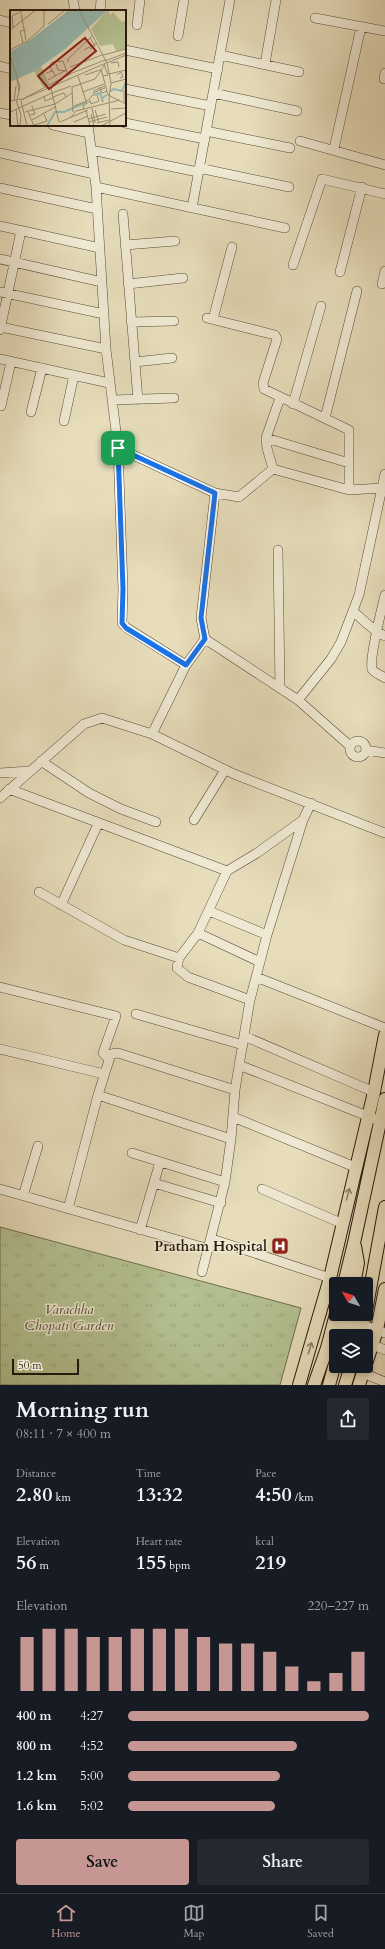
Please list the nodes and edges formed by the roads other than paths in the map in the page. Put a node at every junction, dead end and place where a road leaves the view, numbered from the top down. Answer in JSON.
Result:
{"nodes":[{"id":1,"x":73,"y":0,"type":"edge"},
{"id":2,"x":101,"y":0,"type":"edge"},
{"id":3,"x":140,"y":0,"type":"edge"},
{"id":4,"x":184,"y":0,"type":"edge"},
{"id":5,"x":230,"y":0,"type":"edge"},
{"id":6,"x":276,"y":0,"type":"edge"},
{"id":7,"x":75,"y":10,"type":"edge"},
{"id":8,"x":100,"y":10,"type":"edge"},
{"id":9,"x":315,"y":18,"type":"dead end"},
{"id":10,"x":0,"y":20,"type":"edge"},
{"id":11,"x":10,"y":22,"type":"edge"},
{"id":12,"x":137,"y":25,"type":"dead end"},
{"id":13,"x":361,"y":27,"type":"junction"},
{"id":14,"x":385,"y":31,"type":"edge"},
{"id":15,"x":178,"y":36,"type":"dead end"},
{"id":16,"x":126,"y":50,"type":"edge"},
{"id":17,"x":220,"y":55,"type":"junction"},
{"id":18,"x":265,"y":64,"type":"junction"},
{"id":19,"x":0,"y":66,"type":"edge"},
{"id":20,"x":10,"y":69,"type":"edge"},
{"id":21,"x":218,"y":69,"type":"junction"},
{"id":22,"x":299,"y":72,"type":"dead end"},
{"id":23,"x":126,"y":89,"type":"edge"},
{"id":24,"x":213,"y":94,"type":"junction"},
{"id":25,"x":211,"y":106,"type":"junction"},
{"id":26,"x":297,"y":111,"type":"dead end"},
{"id":27,"x":0,"y":113,"type":"edge"},
{"id":28,"x":10,"y":116,"type":"edge"},
{"id":29,"x":126,"y":123,"type":"edge"},
{"id":30,"x":62,"y":126,"type":"edge"},
{"id":31,"x":89,"y":129,"type":"edge"},
{"id":32,"x":206,"y":135,"type":"junction"},
{"id":33,"x":300,"y":141,"type":"dead end"},
{"id":34,"x":290,"y":148,"type":"dead end"},
{"id":35,"x":334,"y":149,"type":"junction"},
{"id":36,"x":92,"y":150,"type":"junction"},
{"id":37,"x":0,"y":153,"type":"edge"},
{"id":38,"x":384,"y":162,"type":"edge"},
{"id":39,"x":199,"y":170,"type":"junction"},
{"id":40,"x":94,"y":174,"type":"junction"},
{"id":41,"x":96,"y":187,"type":"junction"},
{"id":42,"x":289,"y":187,"type":"dead end"},
{"id":43,"x":362,"y":187,"type":"junction"},
{"id":44,"x":0,"y":188,"type":"edge"},
{"id":45,"x":385,"y":194,"type":"edge"},
{"id":46,"x":192,"y":208,"type":"junction"},
{"id":47,"x":98,"y":209,"type":"junction"},
{"id":48,"x":123,"y":214,"type":"dead end"},
{"id":49,"x":0,"y":226,"type":"edge"},
{"id":50,"x":285,"y":228,"type":"dead end"},
{"id":51,"x":21,"y":230,"type":"junction"},
{"id":52,"x":175,"y":241,"type":"dead end"},
{"id":53,"x":125,"y":246,"type":"junction"},
{"id":54,"x":232,"y":246,"type":"dead end"},
{"id":55,"x":100,"y":248,"type":"junction"},
{"id":56,"x":0,"y":259,"type":"edge"},
{"id":57,"x":15,"y":263,"type":"junction"},
{"id":58,"x":293,"y":265,"type":"dead end"},
{"id":59,"x":385,"y":271,"type":"edge"},
{"id":60,"x":340,"y":272,"type":"dead end"},
{"id":61,"x":183,"y":278,"type":"dead end"},
{"id":62,"x":102,"y":282,"type":"junction"},
{"id":63,"x":128,"y":284,"type":"junction"},
{"id":64,"x":382,"y":284,"type":"dead end"},
{"id":65,"x":357,"y":291,"type":"dead end"},
{"id":66,"x":4,"y":293,"type":"edge"},
{"id":67,"x":321,"y":306,"type":"dead end"},
{"id":68,"x":104,"y":314,"type":"junction"},
{"id":69,"x":174,"y":320,"type":"dead end"},
{"id":70,"x":131,"y":322,"type":"junction"},
{"id":71,"x":0,"y":328,"type":"edge"},
{"id":72,"x":106,"y":349,"type":"junction"},
{"id":73,"x":172,"y":358,"type":"dead end"},
{"id":74,"x":0,"y":359,"type":"edge"},
{"id":75,"x":11,"y":362,"type":"junction"},
{"id":76,"x":135,"y":362,"type":"junction"},
{"id":77,"x":42,"y":368,"type":"junction"},
{"id":78,"x":74,"y":375,"type":"junction"},
{"id":79,"x":109,"y":383,"type":"junction"},
{"id":80,"x":174,"y":398,"type":"dead end"},
{"id":81,"x":280,"y":398,"type":"junction"},
{"id":82,"x":112,"y":400,"type":"junction"},
{"id":83,"x":138,"y":400,"type":"junction"},
{"id":84,"x":293,"y":404,"type":"junction"},
{"id":85,"x":1,"y":406,"type":"dead end"},
{"id":86,"x":31,"y":412,"type":"dead end"},
{"id":87,"x":325,"y":418,"type":"junction"},
{"id":88,"x":64,"y":421,"type":"dead end"},
{"id":89,"x":266,"y":438,"type":"junction"},
{"id":90,"x":118,"y":448,"type":"junction"},
{"id":91,"x":350,"y":463,"type":"junction"},
{"id":92,"x":273,"y":469,"type":"junction"},
{"id":93,"x":385,"y":474,"type":"edge"},
{"id":94,"x":382,"y":488,"type":"junction"},
{"id":95,"x":349,"y":490,"type":"junction"},
{"id":96,"x":215,"y":493,"type":"junction"},
{"id":97,"x":278,"y":550,"type":"dead end"},
{"id":98,"x":385,"y":595,"type":"edge"},
{"id":99,"x":353,"y":611,"type":"junction"},
{"id":100,"x":376,"y":632,"type":"junction"},
{"id":101,"x":385,"y":636,"type":"edge"},
{"id":102,"x":205,"y":639,"type":"junction"},
{"id":103,"x":186,"y":665,"type":"junction"},
{"id":104,"x":385,"y":678,"type":"edge"},
{"id":105,"x":280,"y":688,"type":"junction"},
{"id":106,"x":298,"y":700,"type":"junction"},
{"id":107,"x":152,"y":734,"type":"junction"},
{"id":108,"x":385,"y":753,"type":"edge"},
{"id":109,"x":41,"y":762,"type":"junction"},
{"id":110,"x":225,"y":770,"type":"junction"},
{"id":111,"x":30,"y":771,"type":"junction"},
{"id":112,"x":0,"y":773,"type":"edge"},
{"id":113,"x":9,"y":789,"type":"junction"},
{"id":114,"x":0,"y":798,"type":"edge"},
{"id":115,"x":311,"y":803,"type":"junction"},
{"id":116,"x":194,"y":820,"type":"dead end"},
{"id":117,"x":303,"y":820,"type":"junction"},
{"id":118,"x":156,"y":822,"type":"dead end"},
{"id":119,"x":98,"y":824,"type":"junction"},
{"id":120,"x":385,"y":833,"type":"edge"},
{"id":121,"x":227,"y":871,"type":"junction"},
{"id":122,"x":39,"y":892,"type":"dead end"},
{"id":123,"x":61,"y":905,"type":"junction"},
{"id":124,"x":209,"y":911,"type":"junction"},
{"id":125,"x":198,"y":933,"type":"junction"},
{"id":126,"x":267,"y":935,"type":"junction"},
{"id":127,"x":178,"y":958,"type":"junction"},
{"id":128,"x":260,"y":962,"type":"junction"},
{"id":129,"x":256,"y":976,"type":"junction"},
{"id":130,"x":0,"y":987,"type":"edge"},
{"id":131,"x":250,"y":1000,"type":"junction"},
{"id":132,"x":136,"y":1014,"type":"dead end"},
{"id":133,"x":385,"y":1028,"type":"edge"},
{"id":134,"x":385,"y":1036,"type":"edge"},
{"id":135,"x":243,"y":1040,"type":"junction"},
{"id":136,"x":0,"y":1049,"type":"edge"},
{"id":137,"x":109,"y":1059,"type":"junction"},
{"id":138,"x":239,"y":1065,"type":"junction"},
{"id":139,"x":104,"y":1074,"type":"junction"},
{"id":140,"x":235,"y":1090,"type":"junction"},
{"id":141,"x":374,"y":1092,"type":"junction"},
{"id":142,"x":98,"y":1095,"type":"junction"},
{"id":143,"x":385,"y":1099,"type":"edge"},
{"id":144,"x":233,"y":1117,"type":"junction"},
{"id":145,"x":368,"y":1117,"type":"junction"},
{"id":146,"x":380,"y":1121,"type":"junction"},
{"id":147,"x":231,"y":1138,"type":"junction"},
{"id":148,"x":38,"y":1146,"type":"dead end"},
{"id":149,"x":132,"y":1153,"type":"dead end"},
{"id":150,"x":160,"y":1162,"type":"junction"},
{"id":151,"x":355,"y":1167,"type":"junction"},
{"id":152,"x":225,"y":1182,"type":"junction"},
{"id":153,"x":154,"y":1183,"type":"junction"},
{"id":154,"x":0,"y":1189,"type":"edge"},
{"id":155,"x":262,"y":1189,"type":"dead end"},
{"id":156,"x":23,"y":1196,"type":"junction"},
{"id":157,"x":221,"y":1203,"type":"junction"},
{"id":158,"x":68,"y":1209,"type":"junction"},
{"id":159,"x":385,"y":1212,"type":"edge"},
{"id":160,"x":341,"y":1223,"type":"junction"},
{"id":161,"x":140,"y":1230,"type":"junction"},
{"id":162,"x":212,"y":1239,"type":"junction"},
{"id":163,"x":354,"y":1243,"type":"junction"},
{"id":164,"x":209,"y":1249,"type":"junction"},
{"id":165,"x":375,"y":1266,"type":"junction"},
{"id":166,"x":202,"y":1272,"type":"dead end"},
{"id":167,"x":330,"y":1277,"type":"edge"},
{"id":168,"x":346,"y":1277,"type":"edge"},
{"id":169,"x":355,"y":1277,"type":"edge"},
{"id":170,"x":365,"y":1277,"type":"edge"},
{"id":171,"x":373,"y":1277,"type":"edge"},
{"id":172,"x":329,"y":1278,"type":"edge"},
{"id":173,"x":329,"y":1281,"type":"edge"},
{"id":174,"x":385,"y":1289,"type":"edge"},
{"id":175,"x":334,"y":1321,"type":"edge"},
{"id":176,"x":363,"y":1325,"type":"edge"},
{"id":177,"x":381,"y":1332,"type":"edge"},
{"id":178,"x":373,"y":1339,"type":"edge"},
{"id":179,"x":373,"y":1345,"type":"edge"},
{"id":180,"x":385,"y":1350,"type":"edge"},
{"id":181,"x":332,"y":1373,"type":"edge"},
{"id":182,"x":341,"y":1373,"type":"edge"},
{"id":183,"x":349,"y":1373,"type":"edge"},
{"id":184,"x":363,"y":1373,"type":"edge"},
{"id":185,"x":373,"y":1373,"type":"edge"},
{"id":186,"x":385,"y":1381,"type":"edge"},
{"id":187,"x":299,"y":1385,"type":"edge"},
{"id":188,"x":314,"y":1385,"type":"edge"},
{"id":189,"x":329,"y":1385,"type":"edge"},
{"id":190,"x":337,"y":1385,"type":"edge"},
{"id":191,"x":345,"y":1385,"type":"edge"},
{"id":192,"x":359,"y":1385,"type":"edge"},
{"id":193,"x":383,"y":1385,"type":"edge"}],
"edges":[{"from":1,"to":7,"type":"street"},
{"from":2,"to":8,"type":"street"},
{"from":3,"to":12,"type":"street"},
{"from":4,"to":15,"type":"street"},
{"from":5,"to":17,"type":"street"},
{"from":6,"to":18,"type":"street"},
{"from":9,"to":13,"type":"street"},
{"from":10,"to":11,"type":"street"},
{"from":13,"to":14,"type":"street"},
{"from":13,"to":35,"type":"street"},
{"from":16,"to":21,"type":"street"},
{"from":17,"to":18,"type":"street"},
{"from":17,"to":21,"type":"street"},
{"from":18,"to":22,"type":"street"},
{"from":19,"to":20,"type":"street"},
{"from":21,"to":24,"type":"street"},
{"from":23,"to":25,"type":"street"},
{"from":24,"to":25,"type":"street"},
{"from":24,"to":26,"type":"street"},
{"from":25,"to":32,"type":"street"},
{"from":27,"to":28,"type":"street"},
{"from":29,"to":32,"type":"street"},
{"from":30,"to":31,"type":"street"},
{"from":31,"to":36,"type":"street"},
{"from":32,"to":34,"type":"street"},
{"from":32,"to":39,"type":"street"},
{"from":33,"to":35,"type":"street"},
{"from":35,"to":38,"type":"street"},
{"from":36,"to":39,"type":"street"},
{"from":36,"to":40,"type":"street"},
{"from":37,"to":40,"type":"street"},
{"from":39,"to":42,"type":"street"},
{"from":39,"to":46,"type":"street"},
{"from":40,"to":41,"type":"street"},
{"from":41,"to":46,"type":"street"},
{"from":41,"to":47,"type":"street"},
{"from":43,"to":45,"type":"street"},
{"from":43,"to":58,"type":"street"},
{"from":43,"to":60,"type":"street"},
{"from":44,"to":47,"type":"street"},
{"from":46,"to":50,"type":"street"},
{"from":47,"to":55,"type":"street"},
{"from":48,"to":53,"type":"street"},
{"from":49,"to":51,"type":"street"},
{"from":51,"to":55,"type":"street"},
{"from":51,"to":57,"type":"street"},
{"from":52,"to":53,"type":"street"},
{"from":53,"to":63,"type":"street"},
{"from":54,"to":81,"type":"street"},
{"from":55,"to":62,"type":"street"},
{"from":56,"to":57,"type":"street"},
{"from":57,"to":62,"type":"street"},
{"from":57,"to":66,"type":"street"},
{"from":59,"to":64,"type":"street"},
{"from":61,"to":63,"type":"street"},
{"from":62,"to":68,"type":"street"},
{"from":63,"to":70,"type":"street"},
{"from":65,"to":87,"type":"street"},
{"from":66,"to":68,"type":"street"},
{"from":66,"to":71,"type":"street"},
{"from":67,"to":84,"type":"street"},
{"from":68,"to":72,"type":"street"},
{"from":69,"to":70,"type":"street"},
{"from":70,"to":76,"type":"street"},
{"from":71,"to":72,"type":"street"},
{"from":72,"to":79,"type":"street"},
{"from":73,"to":76,"type":"street"},
{"from":74,"to":75,"type":"street"},
{"from":75,"to":77,"type":"street"},
{"from":75,"to":85,"type":"street"},
{"from":76,"to":83,"type":"street"},
{"from":77,"to":78,"type":"street"},
{"from":77,"to":86,"type":"street"},
{"from":78,"to":79,"type":"street"},
{"from":78,"to":88,"type":"street"},
{"from":79,"to":82,"type":"street"},
{"from":80,"to":83,"type":"street"},
{"from":81,"to":84,"type":"street"},
{"from":81,"to":89,"type":"street"},
{"from":82,"to":83,"type":"street"},
{"from":82,"to":90,"type":"street"},
{"from":84,"to":87,"type":"street"},
{"from":87,"to":91,"type":"street"},
{"from":89,"to":91,"type":"street"},
{"from":89,"to":92,"type":"street"},
{"from":90,"to":96,"type":"street"},
{"from":90,"to":103,"type":"street"},
{"from":91,"to":95,"type":"street"},
{"from":92,"to":95,"type":"street"},
{"from":92,"to":96,"type":"street"},
{"from":93,"to":94,"type":"street"},
{"from":94,"to":95,"type":"street"},
{"from":94,"to":99,"type":"street"},
{"from":96,"to":102,"type":"street"},
{"from":97,"to":105,"type":"street"},
{"from":98,"to":100,"type":"street"},
{"from":99,"to":100,"type":"street"},
{"from":99,"to":106,"type":"street"},
{"from":100,"to":101,"type":"street"},
{"from":100,"to":104,"type":"street"},
{"from":102,"to":103,"type":"street"},
{"from":102,"to":105,"type":"street"},
{"from":103,"to":107,"type":"street"},
{"from":105,"to":106,"type":"street"},
{"from":106,"to":108,"type":"street"},
{"from":107,"to":109,"type":"street"},
{"from":107,"to":110,"type":"street"},
{"from":109,"to":111,"type":"street"},
{"from":109,"to":118,"type":"street"},
{"from":110,"to":115,"type":"street"},
{"from":110,"to":116,"type":"street"},
{"from":111,"to":112,"type":"street"},
{"from":111,"to":113,"type":"street"},
{"from":113,"to":114,"type":"street"},
{"from":113,"to":119,"type":"street"},
{"from":115,"to":117,"type":"street"},
{"from":115,"to":120,"type":"street"},
{"from":117,"to":121,"type":"street"},
{"from":117,"to":126,"type":"street"},
{"from":119,"to":121,"type":"street"},
{"from":119,"to":123,"type":"street"},
{"from":121,"to":124,"type":"street"},
{"from":122,"to":123,"type":"street"},
{"from":123,"to":127,"type":"street"},
{"from":124,"to":125,"type":"street"},
{"from":124,"to":126,"type":"street"},
{"from":125,"to":127,"type":"street"},
{"from":125,"to":128,"type":"street"},
{"from":126,"to":128,"type":"street"},
{"from":127,"to":131,"type":"street"},
{"from":128,"to":129,"type":"street"},
{"from":129,"to":131,"type":"street"},
{"from":129,"to":133,"type":"street"},
{"from":130,"to":137,"type":"street"},
{"from":131,"to":135,"type":"street"},
{"from":132,"to":135,"type":"street"},
{"from":134,"to":141,"type":"main road"},
{"from":135,"to":138,"type":"street"},
{"from":135,"to":141,"type":"street"},
{"from":136,"to":139,"type":"street"},
{"from":137,"to":139,"type":"street"},
{"from":137,"to":140,"type":"street"},
{"from":138,"to":140,"type":"street"},
{"from":138,"to":145,"type":"street"},
{"from":139,"to":142,"type":"street"},
{"from":140,"to":144,"type":"street"},
{"from":141,"to":145,"type":"main road"},
{"from":142,"to":147,"type":"street"},
{"from":142,"to":158,"type":"street"},
{"from":143,"to":146,"type":"main road"},
{"from":144,"to":147,"type":"street"},
{"from":144,"to":151,"type":"street"},
{"from":145,"to":146,"type":"street"},
{"from":145,"to":151,"type":"main road"},
{"from":146,"to":163,"type":"main road"},
{"from":147,"to":152,"type":"street"},
{"from":148,"to":156,"type":"street"},
{"from":149,"to":150,"type":"street"},
{"from":150,"to":152,"type":"street"},
{"from":150,"to":153,"type":"street"},
{"from":160,"to":151,"type":"main road","one_way":true},
{"from":152,"to":157,"type":"street"},
{"from":153,"to":157,"type":"street"},
{"from":153,"to":161,"type":"street"},
{"from":154,"to":156,"type":"street"},
{"from":155,"to":160,"type":"street"},
{"from":156,"to":158,"type":"street"},
{"from":157,"to":162,"type":"street"},
{"from":158,"to":161,"type":"street"},
{"from":159,"to":165,"type":"main road"},
{"from":160,"to":167,"type":"main road"},
{"from":161,"to":164,"type":"street"},
{"from":162,"to":164,"type":"street"},
{"from":162,"to":172,"type":"street"},
{"from":163,"to":168,"type":"main road"},
{"from":163,"to":169,"type":"main road"},
{"from":164,"to":166,"type":"street"},
{"from":165,"to":170,"type":"main road"},
{"from":165,"to":171,"type":"main road"},
{"from":187,"to":173,"type":"main road","one_way":true},
{"from":174,"to":177,"type":"main road"},
{"from":175,"to":188,"type":"main road"},
{"from":176,"to":177,"type":"street"},
{"from":177,"to":178,"type":"main road"},
{"from":179,"to":180,"type":"street"},
{"from":181,"to":189,"type":"main road"},
{"from":182,"to":190,"type":"main road"},
{"from":183,"to":191,"type":"main road"},
{"from":184,"to":192,"type":"main road"},
{"from":185,"to":186,"type":"street"},
{"from":186,"to":193,"type":"street"}]}
